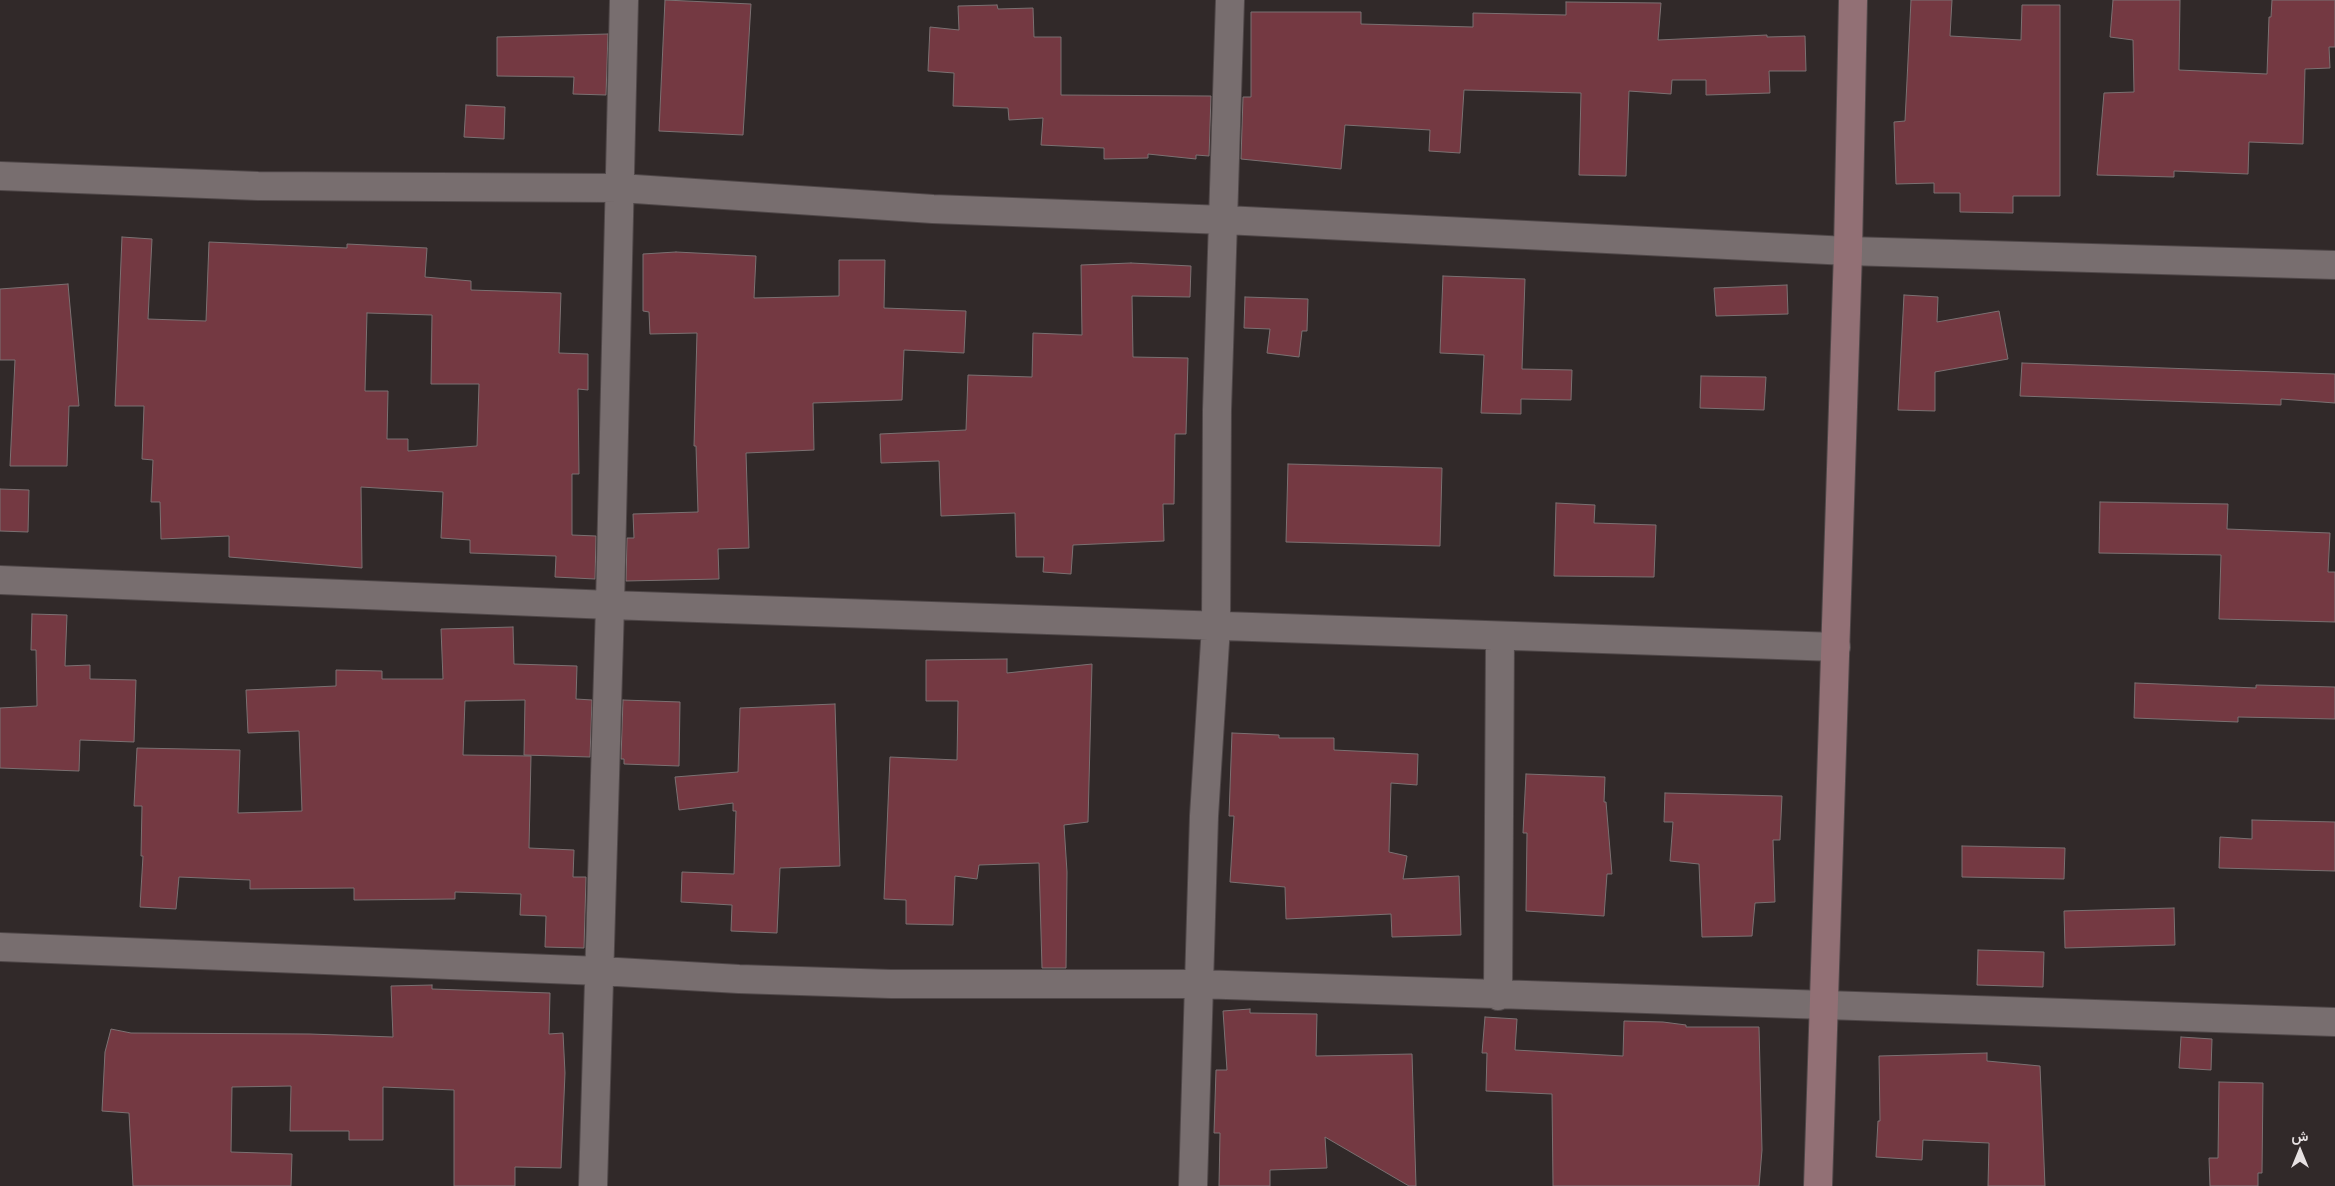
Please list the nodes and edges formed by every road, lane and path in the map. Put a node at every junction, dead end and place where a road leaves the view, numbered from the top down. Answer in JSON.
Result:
{"nodes":[{"id":1,"x":624,"y":0,"type":"edge"},
{"id":2,"x":1230,"y":0,"type":"edge"},
{"id":3,"x":1853,"y":0,"type":"edge"},
{"id":4,"x":0,"y":176,"type":"edge"},
{"id":5,"x":620,"y":188,"type":"junction"},
{"id":6,"x":1225,"y":220,"type":"junction"},
{"id":7,"x":1848,"y":251,"type":"junction"},
{"id":8,"x":2335,"y":265,"type":"edge"},
{"id":9,"x":0,"y":580,"type":"edge"},
{"id":10,"x":610,"y":605,"type":"junction"},
{"id":11,"x":1216,"y":626,"type":"junction"},
{"id":12,"x":1500,"y":636,"type":"junction"},
{"id":13,"x":1836,"y":646,"type":"junction"},
{"id":14,"x":0,"y":947,"type":"edge"},
{"id":15,"x":600,"y":971,"type":"junction"},
{"id":16,"x":1197,"y":984,"type":"junction"},
{"id":17,"x":1498,"y":996,"type":"junction"},
{"id":18,"x":1825,"y":1006,"type":"junction"},
{"id":19,"x":2335,"y":1022,"type":"edge"},
{"id":20,"x":592,"y":1186,"type":"edge"},
{"id":21,"x":1193,"y":1186,"type":"edge"},
{"id":22,"x":1818,"y":1186,"type":"edge"}],
"edges":[{"from":1,"to":5,"type":"street"},
{"from":2,"to":6,"type":"street"},
{"from":3,"to":7,"type":"street"},
{"from":4,"to":5,"type":"street"},
{"from":5,"to":6,"type":"street"},
{"from":5,"to":10,"type":"street"},
{"from":6,"to":7,"type":"street"},
{"from":6,"to":11,"type":"street"},
{"from":7,"to":8,"type":"street"},
{"from":7,"to":13,"type":"street"},
{"from":9,"to":10,"type":"street"},
{"from":10,"to":11,"type":"street"},
{"from":10,"to":15,"type":"street"},
{"from":11,"to":12,"type":"street"},
{"from":11,"to":16,"type":"street"},
{"from":12,"to":13,"type":"street"},
{"from":12,"to":17,"type":"street"},
{"from":13,"to":18,"type":"street"},
{"from":14,"to":15,"type":"street"},
{"from":15,"to":16,"type":"street"},
{"from":15,"to":20,"type":"street"},
{"from":16,"to":17,"type":"street"},
{"from":16,"to":21,"type":"street"},
{"from":17,"to":18,"type":"street"},
{"from":18,"to":19,"type":"street"},
{"from":18,"to":22,"type":"street"}]}
